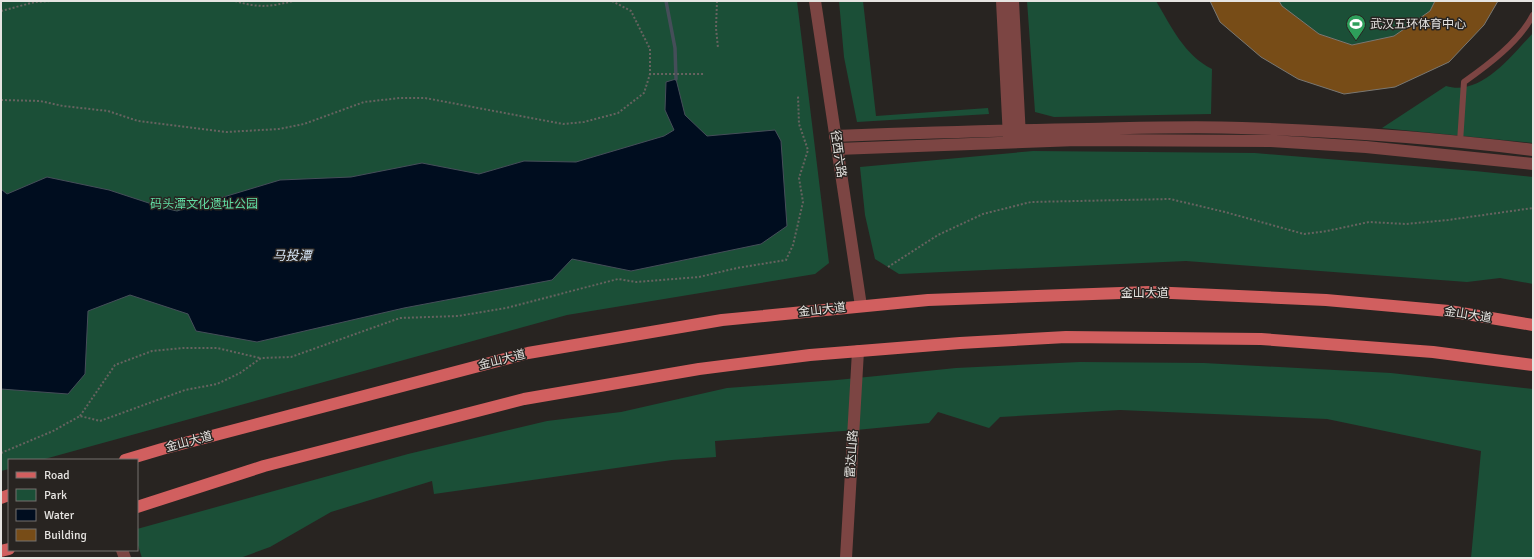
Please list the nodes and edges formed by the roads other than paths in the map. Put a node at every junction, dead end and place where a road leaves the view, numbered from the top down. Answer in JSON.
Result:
{"nodes":[{"id":1,"x":815,"y":1,"type":"edge"},
{"id":2,"x":1002,"y":1,"type":"edge"},
{"id":3,"x":1014,"y":1,"type":"edge"},
{"id":4,"x":1533,"y":15,"type":"edge"},
{"id":5,"x":835,"y":136,"type":"junction"},
{"id":6,"x":1015,"y":136,"type":"junction"},
{"id":7,"x":1460,"y":142,"type":"junction"},
{"id":8,"x":837,"y":149,"type":"junction"},
{"id":9,"x":1533,"y":150,"type":"edge"},
{"id":10,"x":1533,"y":164,"type":"edge"},
{"id":11,"x":861,"y":306,"type":"junction"},
{"id":12,"x":1533,"y":326,"type":"edge"},
{"id":13,"x":858,"y":351,"type":"junction"},
{"id":14,"x":1533,"y":366,"type":"edge"},
{"id":15,"x":128,"y":459,"type":"edge"},
{"id":16,"x":138,"y":507,"type":"edge"},
{"id":17,"x":846,"y":558,"type":"edge"}],
"edges":[{"from":1,"to":5,"type":"street","name":"径西六路"},
{"from":2,"to":6,"type":"street"},
{"from":3,"to":6,"type":"street"},
{"from":4,"to":7,"type":"lane"},
{"from":5,"to":6,"type":"street"},
{"from":5,"to":8,"type":"street","name":"径西六路"},
{"from":6,"to":7,"type":"street"},
{"from":6,"to":8,"type":"street"},
{"from":6,"to":10,"type":"street"},
{"from":7,"to":9,"type":"street"},
{"from":8,"to":11,"type":"street","name":"径西六路"},
{"from":11,"to":12,"type":"main road","name":"金山大道"},
{"from":11,"to":15,"type":"main road","name":"金山大道"},
{"from":13,"to":14,"type":"main road"},
{"from":13,"to":16,"type":"main road"},
{"from":13,"to":17,"type":"street","name":"雷达山路"}]}
